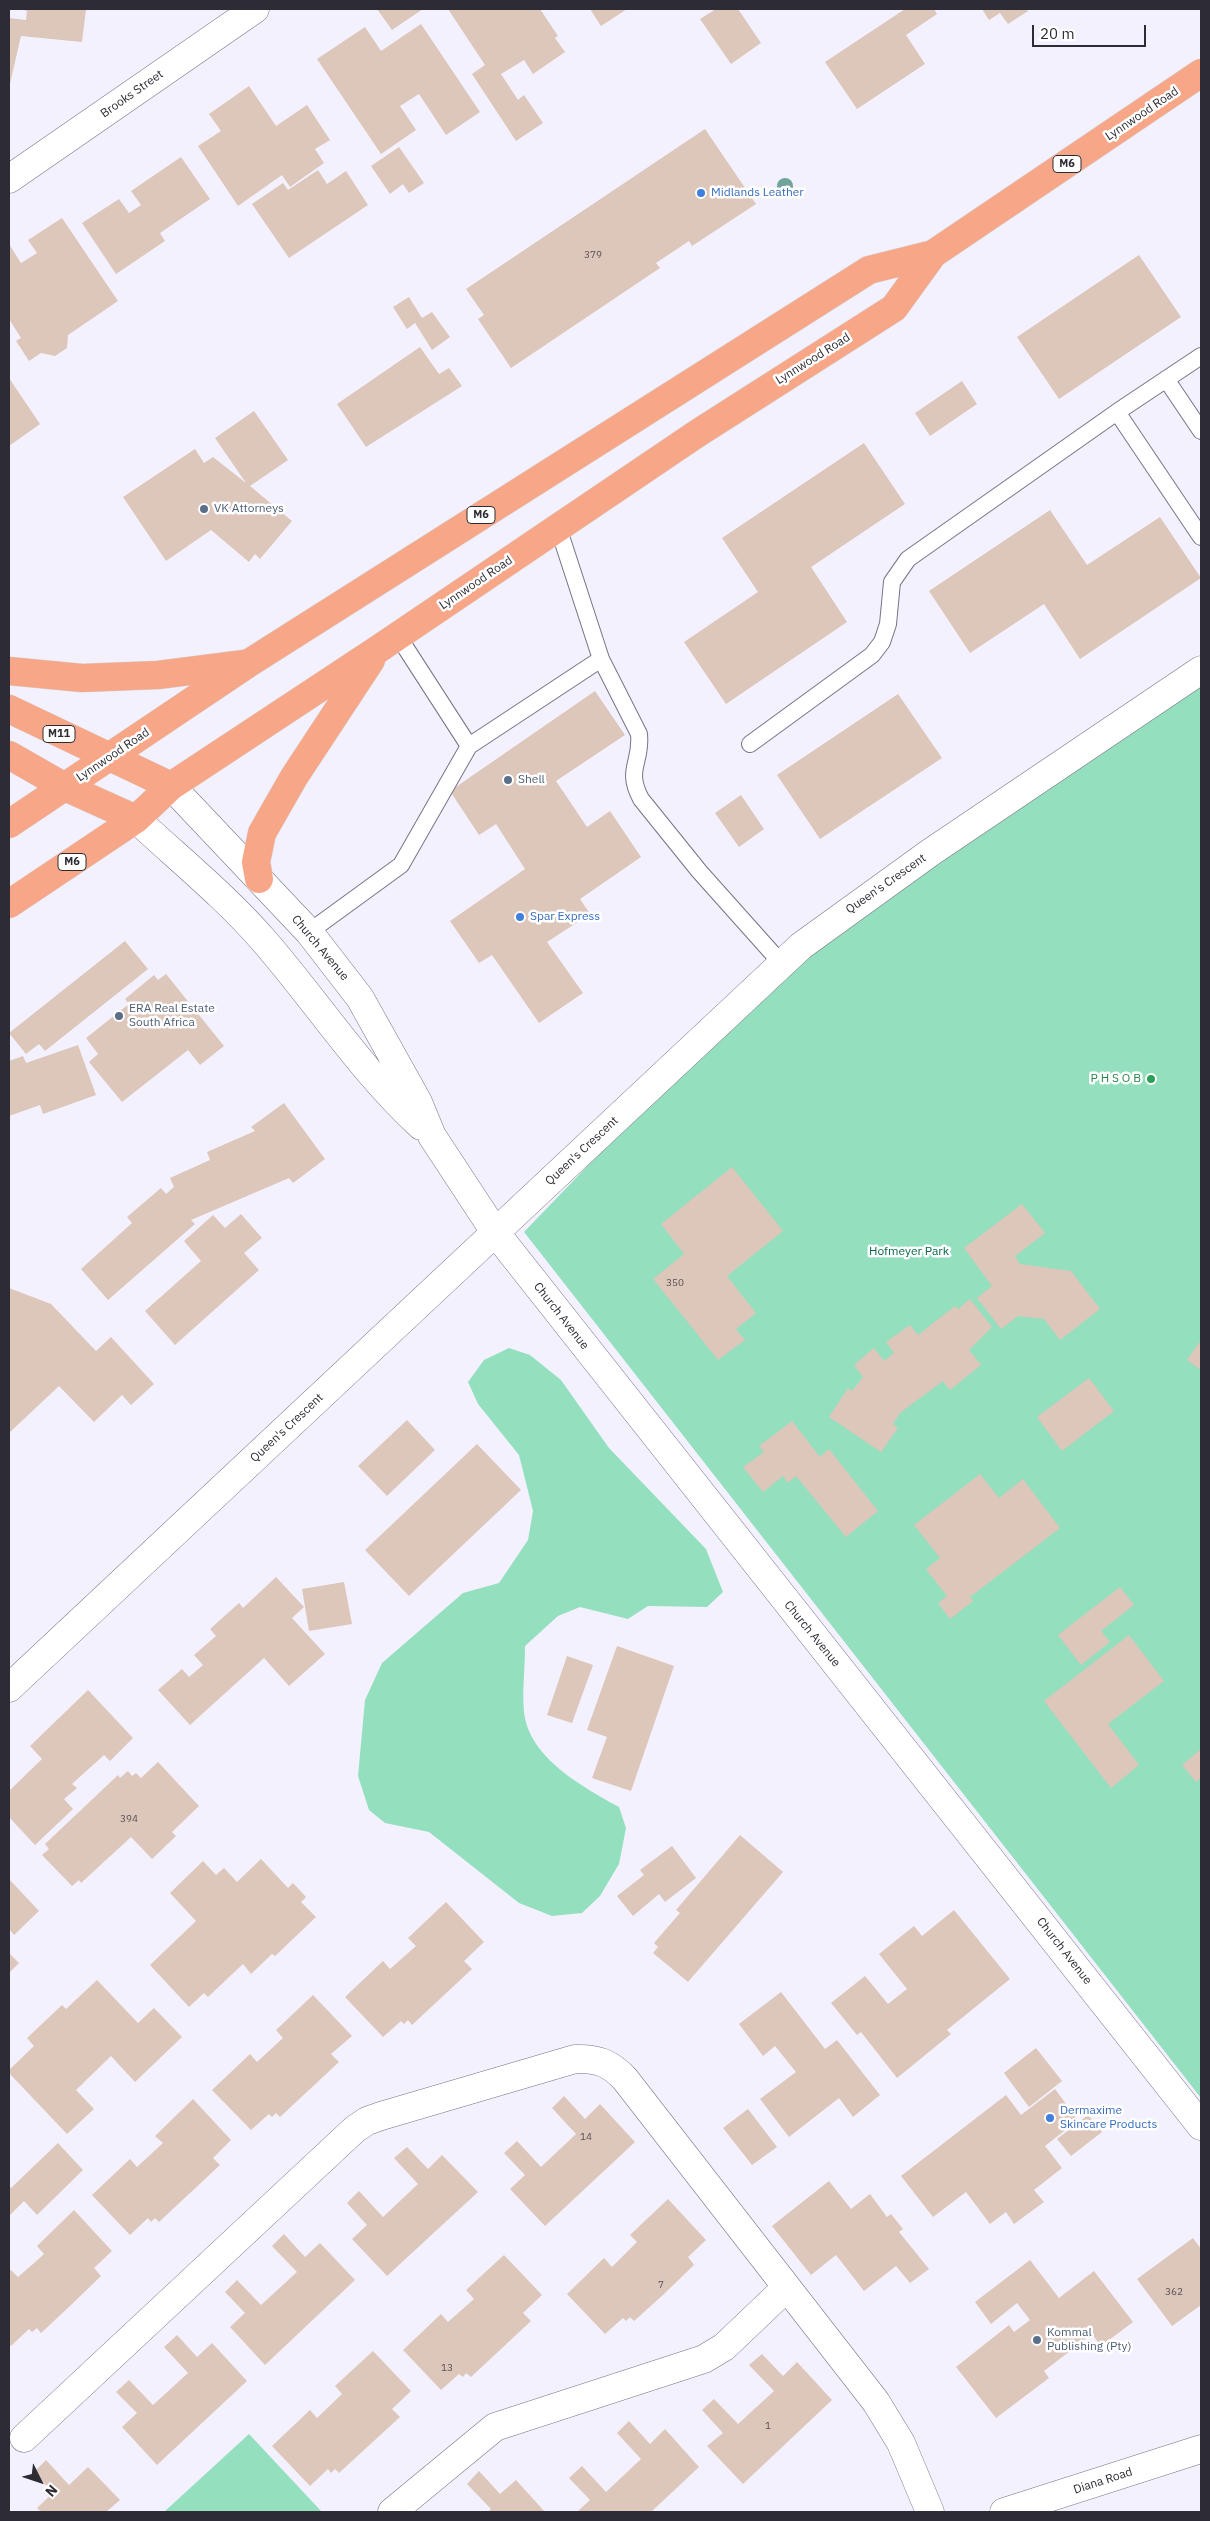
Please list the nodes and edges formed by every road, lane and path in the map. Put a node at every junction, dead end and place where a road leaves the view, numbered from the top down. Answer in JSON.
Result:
{"nodes":[{"id":1,"x":256,"y":9,"type":"edge"},
{"id":2,"x":1201,"y":73,"type":"edge"},
{"id":3,"x":9,"y":179,"type":"edge"},
{"id":4,"x":933,"y":254,"type":"junction"},
{"id":5,"x":1201,"y":356,"type":"edge"},
{"id":6,"x":1166,"y":379,"type":"junction"},
{"id":7,"x":1117,"y":412,"type":"junction"},
{"id":8,"x":1201,"y":432,"type":"edge"},
{"id":9,"x":558,"y":527,"type":"junction"},
{"id":10,"x":1201,"y":537,"type":"edge"},
{"id":11,"x":388,"y":643,"type":"junction"},
{"id":12,"x":601,"y":659,"type":"junction"},
{"id":13,"x":249,"y":663,"type":"junction"},
{"id":14,"x":9,"y":670,"type":"edge"},
{"id":15,"x":1201,"y":670,"type":"edge"},
{"id":16,"x":9,"y":709,"type":"edge"},
{"id":17,"x":750,"y":744,"type":"dead end"},
{"id":18,"x":469,"y":746,"type":"junction"},
{"id":19,"x":9,"y":755,"type":"edge"},
{"id":20,"x":110,"y":758,"type":"junction"},
{"id":21,"x":171,"y":786,"type":"junction"},
{"id":22,"x":66,"y":787,"type":"junction"},
{"id":23,"x":136,"y":819,"type":"junction"},
{"id":24,"x":9,"y":824,"type":"edge"},
{"id":25,"x":259,"y":879,"type":"junction"},
{"id":26,"x":9,"y":904,"type":"edge"},
{"id":27,"x":309,"y":932,"type":"junction"},
{"id":28,"x":782,"y":964,"type":"junction"},
{"id":29,"x":432,"y":1136,"type":"junction"},
{"id":30,"x":495,"y":1232,"type":"junction"},
{"id":31,"x":9,"y":1688,"type":"edge"},
{"id":32,"x":1201,"y":2126,"type":"edge"},
{"id":33,"x":786,"y":2288,"type":"junction"},
{"id":34,"x":24,"y":2438,"type":"dead end"},
{"id":35,"x":1201,"y":2450,"type":"edge"},
{"id":36,"x":392,"y":2512,"type":"edge"},
{"id":37,"x":930,"y":2512,"type":"edge"},
{"id":38,"x":1004,"y":2512,"type":"edge"}],
"edges":[{"from":1,"to":3,"type":"street","name":"Brooks Street"},
{"from":2,"to":4,"type":"main road","name":"Lynnwood Road","number":"M6"},
{"from":4,"to":9,"type":"main road","name":"Lynnwood Road","number":"M6"},
{"from":4,"to":13,"type":"main road","name":"Lynnwood Road","number":"M6"},
{"from":5,"to":6,"type":"lane"},
{"from":6,"to":7,"type":"lane"},
{"from":6,"to":8,"type":"lane"},
{"from":7,"to":10,"type":"lane"},
{"from":7,"to":17,"type":"lane"},
{"from":9,"to":11,"type":"main road","name":"Lynnwood Road","number":"M6"},
{"from":9,"to":12,"type":"lane"},
{"from":11,"to":18,"type":"lane"},
{"from":11,"to":21,"type":"main road","name":"Lynnwood Road","number":"M6"},
{"from":11,"to":25,"type":"main road"},
{"from":12,"to":18,"type":"lane"},
{"from":12,"to":28,"type":"lane"},
{"from":13,"to":14,"type":"main road"},
{"from":13,"to":20,"type":"main road","name":"Lynnwood Road","number":"M6"},
{"from":15,"to":28,"type":"street","name":"Queen's Crescent"},
{"from":16,"to":20,"type":"main road","number":"M11"},
{"from":18,"to":27,"type":"lane"},
{"from":19,"to":22,"type":"main road"},
{"from":20,"to":21,"type":"main road","number":"M11"},
{"from":20,"to":22,"type":"main road","name":"Lynnwood Road","number":"M6"},
{"from":21,"to":23,"type":"main road","name":"Lynnwood Road","number":"M6"},
{"from":21,"to":25,"type":"street","name":"Church Avenue"},
{"from":22,"to":23,"type":"main road"},
{"from":22,"to":24,"type":"main road","name":"Lynnwood Road","number":"M6"},
{"from":23,"to":26,"type":"main road","name":"Lynnwood Road","number":"M6"},
{"from":23,"to":29,"type":"street","name":"Church Avenue"},
{"from":25,"to":27,"type":"street","name":"Church Avenue"},
{"from":27,"to":29,"type":"street","name":"Church Avenue"},
{"from":28,"to":30,"type":"street","name":"Queen's Crescent"},
{"from":29,"to":30,"type":"street","name":"Church Avenue"},
{"from":30,"to":31,"type":"street","name":"Queen's Crescent"},
{"from":30,"to":32,"type":"street","name":"Church Avenue"},
{"from":33,"to":34,"type":"street"},
{"from":33,"to":36,"type":"street"},
{"from":33,"to":37,"type":"street"},
{"from":35,"to":38,"type":"street","name":"Diana Road"}]}
